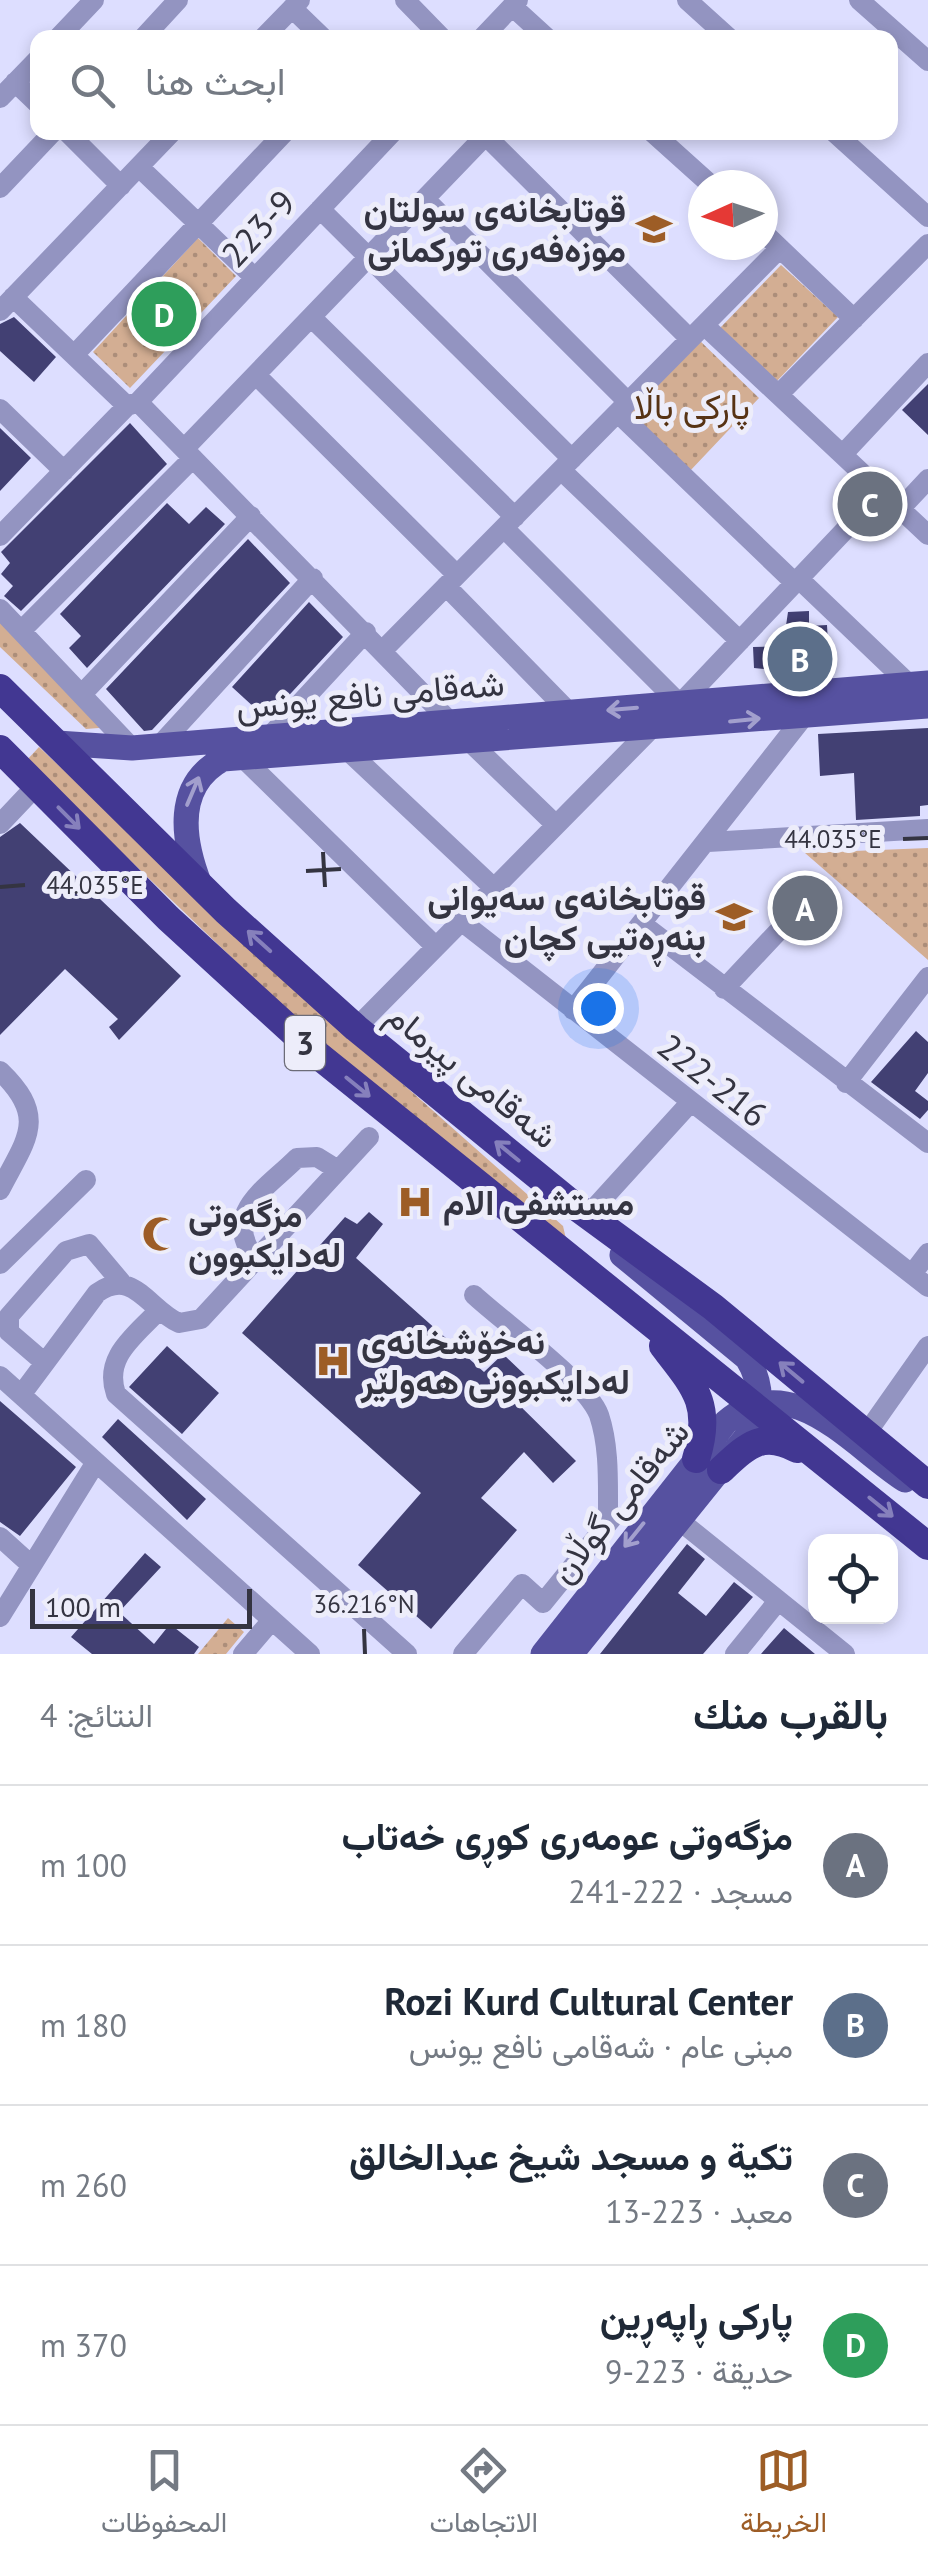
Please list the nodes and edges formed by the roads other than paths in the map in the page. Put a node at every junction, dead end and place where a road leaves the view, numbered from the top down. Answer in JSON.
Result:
{"nodes":[{"id":1,"x":94,"y":0,"type":"edge"},
{"id":2,"x":178,"y":0,"type":"edge"},
{"id":3,"x":405,"y":0,"type":"edge"},
{"id":4,"x":687,"y":0,"type":"edge"},
{"id":5,"x":859,"y":0,"type":"edge"},
{"id":6,"x":296,"y":4,"type":"edge"},
{"id":7,"x":509,"y":4,"type":"edge"},
{"id":8,"x":66,"y":30,"type":"edge"},
{"id":9,"x":150,"y":30,"type":"edge"},
{"id":10,"x":272,"y":30,"type":"edge"},
{"id":11,"x":317,"y":30,"type":"edge"},
{"id":12,"x":434,"y":30,"type":"edge"},
{"id":13,"x":488,"y":30,"type":"edge"},
{"id":14,"x":538,"y":30,"type":"edge"},
{"id":15,"x":720,"y":30,"type":"edge"},
{"id":16,"x":893,"y":30,"type":"edge"},
{"id":17,"x":898,"y":34,"type":"edge"},
{"id":18,"x":928,"y":61,"type":"edge"},
{"id":19,"x":30,"y":67,"type":"edge"},
{"id":20,"x":15,"y":82,"type":"junction"},
{"id":21,"x":30,"y":96,"type":"edge"},
{"id":22,"x":0,"y":98,"type":"edge"},
{"id":23,"x":45,"y":140,"type":"edge"},
{"id":24,"x":74,"y":140,"type":"edge"},
{"id":25,"x":164,"y":140,"type":"edge"},
{"id":26,"x":277,"y":140,"type":"edge"},
{"id":27,"x":385,"y":140,"type":"edge"},
{"id":28,"x":478,"y":140,"type":"edge"},
{"id":29,"x":490,"y":140,"type":"edge"},
{"id":30,"x":661,"y":140,"type":"edge"},
{"id":31,"x":843,"y":140,"type":"edge"},
{"id":32,"x":138,"y":167,"type":"junction"},
{"id":33,"x":694,"y":170,"type":"edge"},
{"id":34,"x":120,"y":186,"type":"junction"},
{"id":35,"x":0,"y":188,"type":"edge"},
{"id":36,"x":425,"y":199,"type":"junction"},
{"id":37,"x":320,"y":209,"type":"junction"},
{"id":38,"x":928,"y":217,"type":"edge"},
{"id":39,"x":198,"y":221,"type":"junction"},
{"id":40,"x":928,"y":244,"type":"edge"},
{"id":41,"x":780,"y":248,"type":"joint"},
{"id":42,"x":369,"y":256,"type":"junction"},
{"id":43,"x":255,"y":278,"type":"junction"},
{"id":44,"x":6,"y":304,"type":"edge"},
{"id":45,"x":312,"y":317,"type":"junction"},
{"id":46,"x":854,"y":318,"type":"junction"},
{"id":47,"x":698,"y":332,"type":"junction"},
{"id":48,"x":74,"y":355,"type":"junction"},
{"id":49,"x":928,"y":363,"type":"edge"},
{"id":50,"x":256,"y":375,"type":"junction"},
{"id":51,"x":779,"y":394,"type":"junction"},
{"id":52,"x":132,"y":404,"type":"junction"},
{"id":53,"x":623,"y":408,"type":"junction"},
{"id":54,"x":0,"y":409,"type":"edge"},
{"id":55,"x":189,"y":454,"type":"junction"},
{"id":56,"x":842,"y":454,"type":"junction"},
{"id":57,"x":566,"y":464,"type":"junction"},
{"id":58,"x":64,"y":471,"type":"junction"},
{"id":59,"x":928,"y":479,"type":"edge"},
{"id":60,"x":881,"y":492,"type":"junction"},
{"id":61,"x":900,"y":509,"type":"junction"},
{"id":62,"x":251,"y":516,"type":"junction"},
{"id":63,"x":509,"y":522,"type":"junction"},
{"id":64,"x":2,"y":530,"type":"edge"},
{"id":65,"x":928,"y":534,"type":"edge"},
{"id":66,"x":312,"y":578,"type":"junction"},
{"id":67,"x":452,"y":580,"type":"junction"},
{"id":68,"x":797,"y":581,"type":"junction"},
{"id":69,"x":0,"y":609,"type":"edge"},
{"id":70,"x":21,"y":631,"type":"junction"},
{"id":71,"x":366,"y":632,"type":"junction"},
{"id":72,"x":740,"y":641,"type":"junction"},
{"id":73,"x":384,"y":649,"type":"junction"},
{"id":74,"x":919,"y":684,"type":"edge"},
{"id":75,"x":0,"y":688,"type":"edge"},
{"id":76,"x":83,"y":693,"type":"junction"},
{"id":77,"x":928,"y":706,"type":"edge"},
{"id":78,"x":570,"y":713,"type":"junction"},
{"id":79,"x":804,"y":714,"type":"junction"},
{"id":80,"x":681,"y":716,"type":"junction"},
{"id":81,"x":450,"y":722,"type":"junction"},
{"id":82,"x":650,"y":730,"type":"junction"},
{"id":83,"x":268,"y":737,"type":"junction"},
{"id":84,"x":469,"y":742,"type":"junction"},
{"id":85,"x":57,"y":744,"type":"junction"},
{"id":86,"x":159,"y":746,"type":"junction"},
{"id":87,"x":132,"y":748,"type":"junction"},
{"id":88,"x":0,"y":749,"type":"edge"},
{"id":89,"x":346,"y":749,"type":"junction"},
{"id":90,"x":241,"y":756,"type":"junction"},
{"id":91,"x":37,"y":786,"type":"junction"},
{"id":92,"x":0,"y":824,"type":"edge"},
{"id":93,"x":556,"y":824,"type":"junction"},
{"id":94,"x":928,"y":829,"type":"edge"},
{"id":95,"x":708,"y":842,"type":"junction"},
{"id":96,"x":200,"y":885,"type":"junction"},
{"id":97,"x":494,"y":888,"type":"junction"},
{"id":98,"x":461,"y":922,"type":"junction"},
{"id":99,"x":787,"y":922,"type":"dead end"},
{"id":100,"x":642,"y":924,"type":"junction"},
{"id":101,"x":436,"y":947,"type":"junction"},
{"id":102,"x":928,"y":977,"type":"edge"},
{"id":103,"x":724,"y":988,"type":"junction"},
{"id":104,"x":573,"y":1010,"type":"junction"},
{"id":105,"x":356,"y":1028,"type":"junction"},
{"id":106,"x":0,"y":1071,"type":"edge"},
{"id":107,"x":846,"y":1083,"type":"junction"},
{"id":108,"x":688,"y":1104,"type":"junction"},
{"id":109,"x":369,"y":1137,"type":"dead end"},
{"id":110,"x":928,"y":1143,"type":"edge"},
{"id":111,"x":6,"y":1164,"type":"edge"},
{"id":112,"x":338,"y":1170,"type":"junction"},
{"id":113,"x":86,"y":1180,"type":"dead end"},
{"id":114,"x":0,"y":1190,"type":"edge"},
{"id":115,"x":588,"y":1215,"type":"junction"},
{"id":116,"x":928,"y":1253,"type":"edge"},
{"id":117,"x":256,"y":1260,"type":"junction"},
{"id":118,"x":0,"y":1264,"type":"edge"},
{"id":119,"x":920,"y":1280,"type":"edge"},
{"id":120,"x":121,"y":1282,"type":"junction"},
{"id":121,"x":474,"y":1295,"type":"dead end"},
{"id":122,"x":634,"y":1309,"type":"junction"},
{"id":123,"x":158,"y":1310,"type":"junction"},
{"id":124,"x":928,"y":1346,"type":"edge"},
{"id":125,"x":45,"y":1363,"type":"junction"},
{"id":126,"x":0,"y":1376,"type":"edge"},
{"id":127,"x":21,"y":1395,"type":"junction"},
{"id":128,"x":757,"y":1406,"type":"junction"},
{"id":129,"x":866,"y":1434,"type":"junction"},
{"id":130,"x":96,"y":1462,"type":"junction"},
{"id":131,"x":708,"y":1465,"type":"junction"},
{"id":132,"x":833,"y":1469,"type":"junction"},
{"id":133,"x":928,"y":1485,"type":"edge"},
{"id":134,"x":928,"y":1494,"type":"edge"},
{"id":135,"x":680,"y":1521,"type":"junction"},
{"id":136,"x":0,"y":1538,"type":"edge"},
{"id":137,"x":928,"y":1546,"type":"edge"},
{"id":138,"x":31,"y":1565,"type":"junction"},
{"id":139,"x":778,"y":1601,"type":"junction"},
{"id":140,"x":0,"y":1617,"type":"edge"},
{"id":141,"x":272,"y":1620,"type":"junction"},
{"id":142,"x":243,"y":1654,"type":"edge"},
{"id":143,"x":310,"y":1654,"type":"edge"},
{"id":144,"x":407,"y":1654,"type":"edge"},
{"id":145,"x":463,"y":1654,"type":"edge"},
{"id":146,"x":543,"y":1654,"type":"edge"},
{"id":147,"x":571,"y":1654,"type":"edge"},
{"id":148,"x":735,"y":1654,"type":"edge"},
{"id":149,"x":845,"y":1654,"type":"edge"}],
"edges":[{"from":1,"to":8,"type":"street"},
{"from":2,"to":9,"type":"street"},
{"from":3,"to":12,"type":"street"},
{"from":4,"to":15,"type":"street"},
{"from":5,"to":16,"type":"street"},
{"from":6,"to":10,"type":"street"},
{"from":6,"to":11,"type":"street"},
{"from":7,"to":13,"type":"street"},
{"from":7,"to":14,"type":"street"},
{"from":17,"to":18,"type":"street"},
{"from":19,"to":20,"type":"street"},
{"from":20,"to":21,"type":"street"},
{"from":20,"to":22,"type":"street"},
{"from":23,"to":35,"type":"street"},
{"from":24,"to":34,"type":"street"},
{"from":25,"to":32,"type":"street"},
{"from":26,"to":39,"type":"street"},
{"from":27,"to":37,"type":"street","name":"223-9"},
{"from":28,"to":36,"type":"street"},
{"from":29,"to":47,"type":"street"},
{"from":30,"to":33,"type":"street"},
{"from":31,"to":38,"type":"street"},
{"from":32,"to":34,"type":"street"},
{"from":32,"to":39,"type":"street"},
{"from":34,"to":44,"type":"street"},
{"from":36,"to":42,"type":"street"},
{"from":36,"to":53,"type":"street"},
{"from":37,"to":42,"type":"street"},
{"from":37,"to":43,"type":"street","name":"223-9"},
{"from":39,"to":43,"type":"street"},
{"from":39,"to":48,"type":"street"},
{"from":40,"to":46,"type":"street"},
{"from":41,"to":46,"type":"street"},
{"from":41,"to":47,"type":"street"},
{"from":42,"to":45,"type":"street"},
{"from":42,"to":57,"type":"street"},
{"from":43,"to":52,"type":"street","name":"223-9"},
{"from":44,"to":48,"type":"street"},
{"from":45,"to":50,"type":"street"},
{"from":45,"to":63,"type":"street"},
{"from":46,"to":51,"type":"street"},
{"from":47,"to":51,"type":"street"},
{"from":47,"to":53,"type":"street"},
{"from":48,"to":52,"type":"street"},
{"from":49,"to":56,"type":"street"},
{"from":50,"to":55,"type":"street"},
{"from":50,"to":67,"type":"street"},
{"from":51,"to":56,"type":"street"},
{"from":52,"to":55,"type":"street"},
{"from":52,"to":58,"type":"street","name":"223-9"},
{"from":53,"to":57,"type":"street"},
{"from":53,"to":68,"type":"street"},
{"from":54,"to":58,"type":"street"},
{"from":55,"to":62,"type":"street"},
{"from":55,"to":70,"type":"street"},
{"from":56,"to":60,"type":"street"},
{"from":57,"to":63,"type":"street"},
{"from":57,"to":72,"type":"street"},
{"from":58,"to":64,"type":"street","name":"223-9"},
{"from":59,"to":61,"type":"street"},
{"from":60,"to":61,"type":"street"},
{"from":60,"to":68,"type":"street"},
{"from":61,"to":65,"type":"street"},
{"from":62,"to":66,"type":"street"},
{"from":62,"to":76,"type":"street"},
{"from":63,"to":67,"type":"street"},
{"from":63,"to":80,"type":"street"},
{"from":66,"to":71,"type":"street"},
{"from":66,"to":86,"type":"street"},
{"from":67,"to":73,"type":"street"},
{"from":67,"to":78,"type":"street"},
{"from":68,"to":72,"type":"street"},
{"from":68,"to":74,"type":"street"},
{"from":69,"to":70,"type":"street"},
{"from":70,"to":76,"type":"street"},
{"from":71,"to":73,"type":"street"},
{"from":71,"to":83,"type":"street"},
{"from":72,"to":80,"type":"street"},
{"from":73,"to":81,"type":"street"},
{"from":74,"to":80,"type":"main road","name":"شەقامی نافع یونس"},
{"from":75,"to":85,"type":"highway","name":"شەقامی پیرمام","number":"3"},
{"from":76,"to":87,"type":"street"},
{"from":77,"to":79,"type":"main road","name":"شەقامی نافع یونس"},
{"from":80,"to":78,"type":"main road","name":"شەقامی نافع یونس","one_way":true},
{"from":78,"to":81,"type":"main road","name":"شەقامی نافع یونس"},
{"from":80,"to":79,"type":"main road","name":"شەقامی نافع یونس","one_way":true},
{"from":79,"to":95,"type":"street"},
{"from":80,"to":82,"type":"main road","name":"شەقامی نافع یونس"},
{"from":81,"to":83,"type":"main road","name":"شەقامی نافع یونس"},
{"from":81,"to":84,"type":"street"},
{"from":82,"to":84,"type":"main road","name":"شەقامی نافع یونس"},
{"from":82,"to":93,"type":"street"},
{"from":83,"to":86,"type":"main road","name":"شەقامی نافع یونس"},
{"from":84,"to":89,"type":"main road","name":"شەقامی نافع یونس"},
{"from":84,"to":93,"type":"street"},
{"from":85,"to":87,"type":"main road","name":"شەقامی نافع یونس"},
{"from":85,"to":96,"type":"highway","name":"شەقامی پیرمام","number":"3"},
{"from":86,"to":87,"type":"main road","name":"شەقامی نافع یونس"},
{"from":88,"to":91,"type":"highway","number":"3"},
{"from":89,"to":90,"type":"main road","name":"شەقامی نافع یونس"},
{"from":89,"to":97,"type":"street"},
{"from":96,"to":90,"type":"main road","name":"شەقامی نافع یونس","one_way":true},
{"from":90,"to":101,"type":"street"},
{"from":91,"to":92,"type":"street"},
{"from":91,"to":122,"type":"highway","number":"3","one_way":true},
{"from":93,"to":97,"type":"street"},
{"from":94,"to":95,"type":"street"},
{"from":95,"to":100,"type":"street"},
{"from":105,"to":96,"type":"highway","name":"شەقامی پیرمام","number":"3","one_way":true},
{"from":97,"to":98,"type":"street"},
{"from":98,"to":101,"type":"street"},
{"from":98,"to":104,"type":"street","name":"222-216"},
{"from":99,"to":103,"type":"street"},
{"from":100,"to":103,"type":"street"},
{"from":100,"to":104,"type":"street"},
{"from":101,"to":105,"type":"street"},
{"from":102,"to":107,"type":"street"},
{"from":103,"to":107,"type":"street"},
{"from":104,"to":108,"type":"street","name":"222-216"},
{"from":115,"to":105,"type":"highway","name":"شەقامی پیرمام","number":"3","one_way":true},
{"from":106,"to":111,"type":"street"},
{"from":107,"to":110,"type":"street"},
{"from":108,"to":115,"type":"street"},
{"from":108,"to":119,"type":"street","name":"222-216"},
{"from":109,"to":112,"type":"street"},
{"from":111,"to":114,"type":"street"},
{"from":112,"to":117,"type":"street"},
{"from":112,"to":117,"type":"street"},
{"from":113,"to":118,"type":"street"},
{"from":115,"to":128,"type":"main road"},
{"from":129,"to":115,"type":"highway","name":"شەقامی پیرمام","number":"3","one_way":true},
{"from":116,"to":119,"type":"street"},
{"from":117,"to":123,"type":"street"},
{"from":120,"to":123,"type":"street"},
{"from":120,"to":125,"type":"street"},
{"from":120,"to":125,"type":"street"},
{"from":121,"to":145,"type":"street"},
{"from":122,"to":128,"type":"highway","number":"3"},
{"from":122,"to":131,"type":"highway"},
{"from":123,"to":144,"type":"street"},
{"from":124,"to":129,"type":"street"},
{"from":125,"to":127,"type":"street"},
{"from":126,"to":127,"type":"street"},
{"from":127,"to":130,"type":"street"},
{"from":128,"to":131,"type":"main road","name":"شەقامی گوڵان"},
{"from":128,"to":132,"type":"highway","number":"3"},
{"from":128,"to":134,"type":"main road"},
{"from":129,"to":133,"type":"highway","name":"شەقامی پیرمام","number":"3"},
{"from":130,"to":138,"type":"street"},
{"from":130,"to":141,"type":"street"},
{"from":131,"to":132,"type":"highway"},
{"from":131,"to":135,"type":"main road","name":"شەقامی گوڵان"},
{"from":131,"to":146,"type":"main road","name":"شەقامی گوڵان","one_way":true},
{"from":132,"to":137,"type":"highway","number":"3","one_way":true},
{"from":135,"to":139,"type":"street"},
{"from":135,"to":147,"type":"main road","name":"شەقامی گوڵان"},
{"from":136,"to":138,"type":"street"},
{"from":138,"to":140,"type":"street"},
{"from":139,"to":148,"type":"street"},
{"from":139,"to":149,"type":"street"},
{"from":141,"to":142,"type":"street"},
{"from":141,"to":143,"type":"street"}]}
